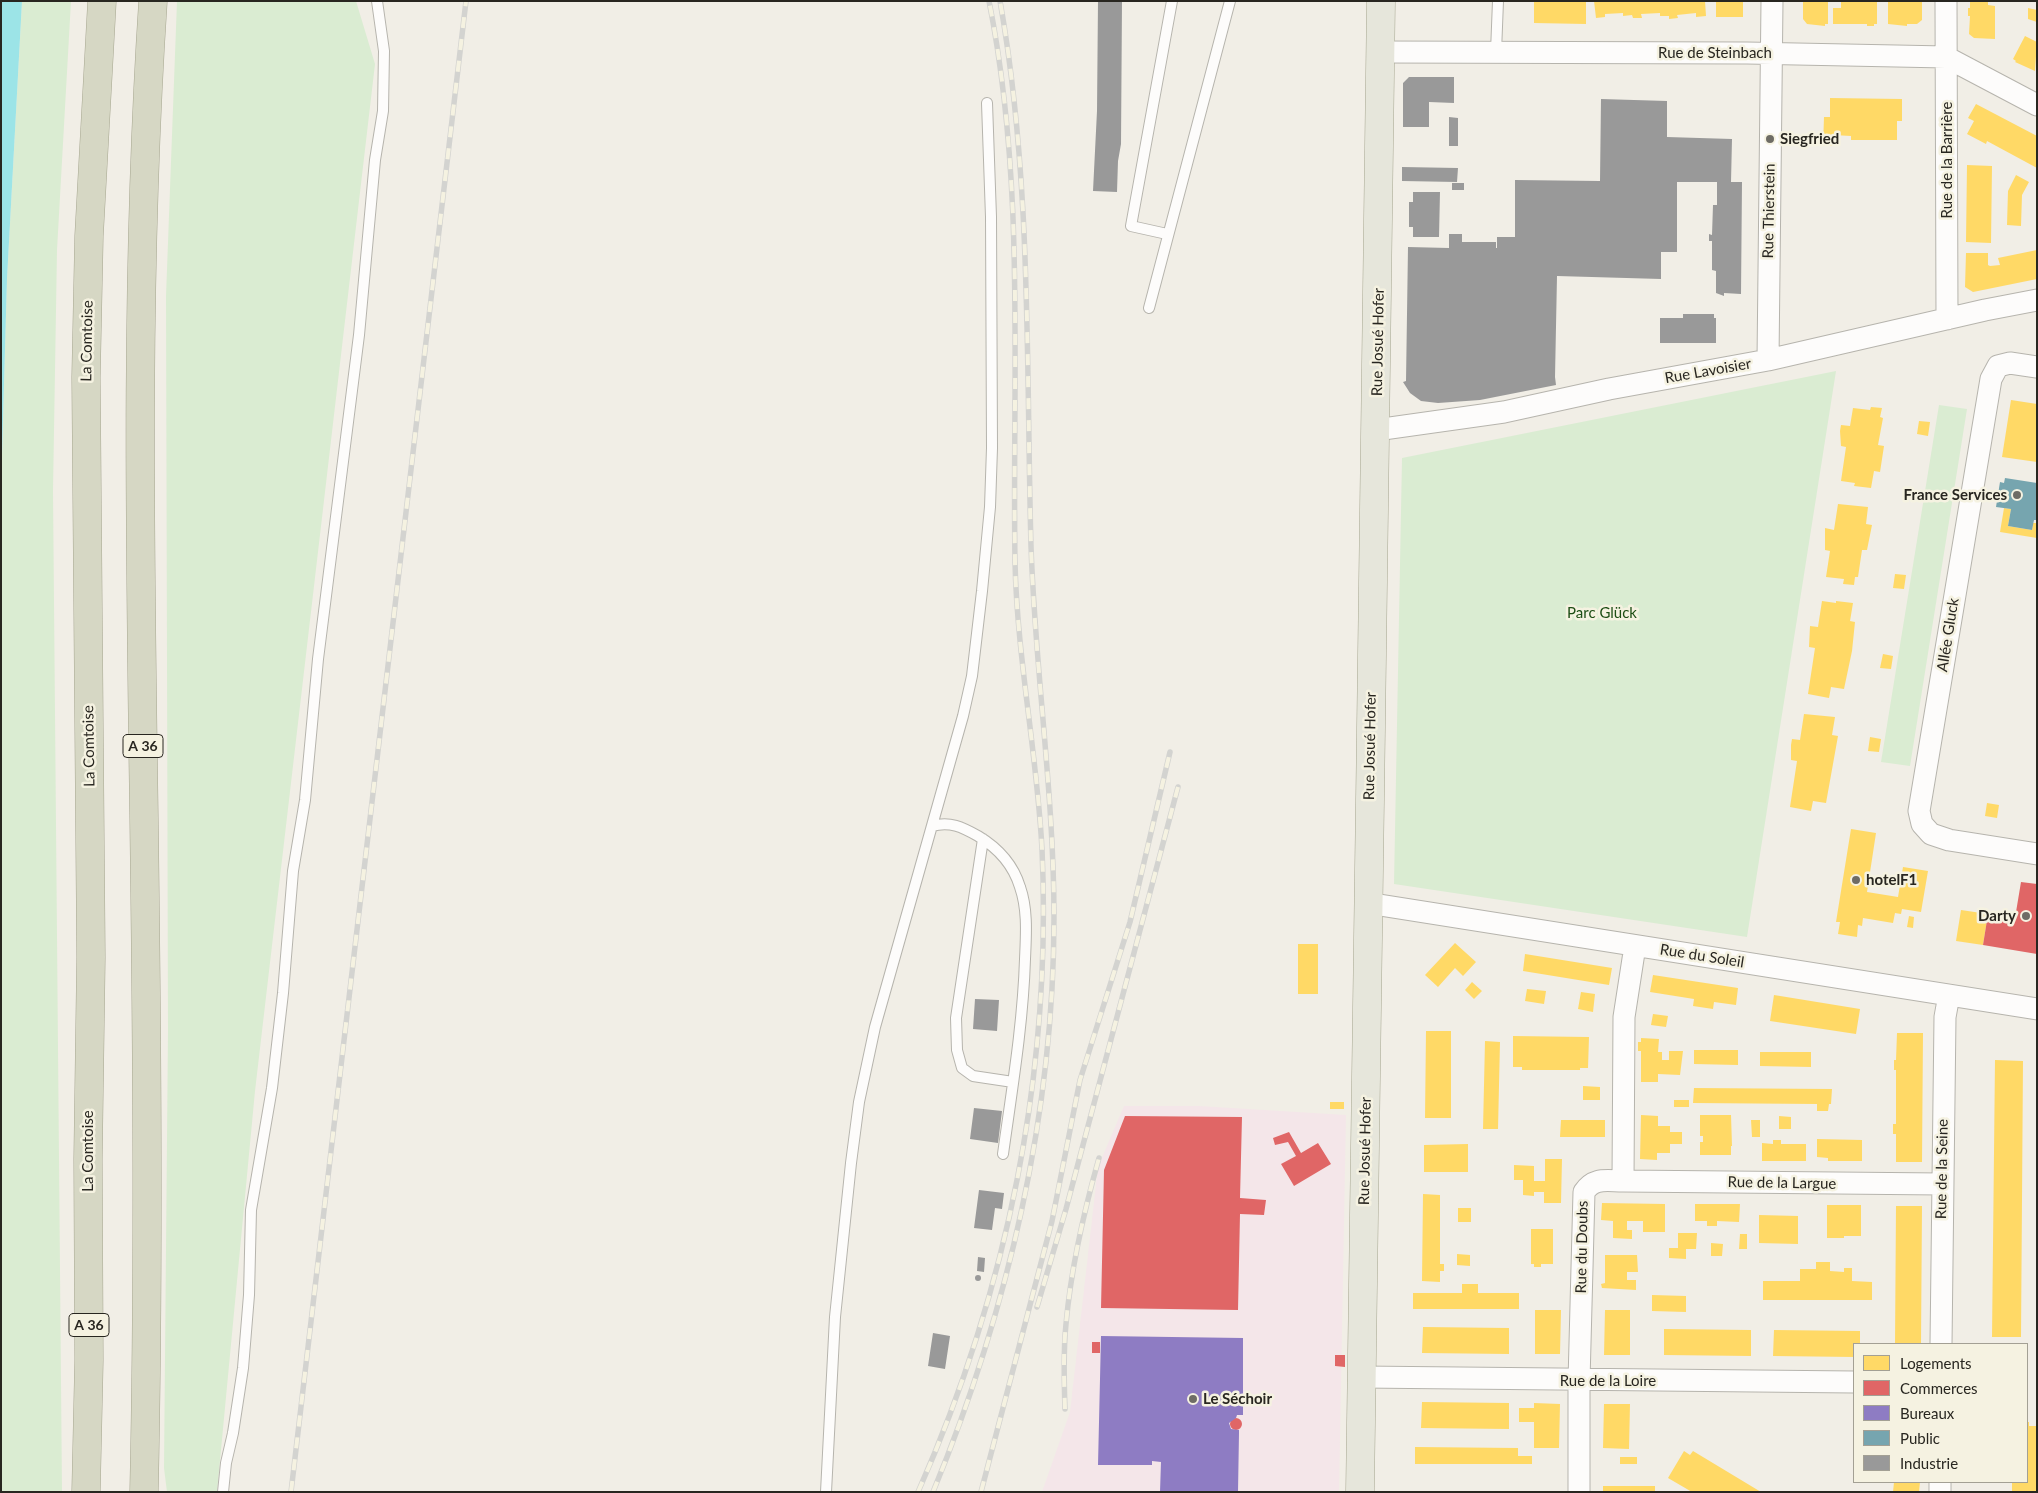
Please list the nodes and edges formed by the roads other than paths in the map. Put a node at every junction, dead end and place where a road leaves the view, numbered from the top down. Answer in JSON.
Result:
{"nodes":[{"id":1,"x":102,"y":1,"type":"edge"},
{"id":2,"x":153,"y":1,"type":"edge"},
{"id":3,"x":377,"y":1,"type":"edge"},
{"id":4,"x":1172,"y":1,"type":"edge"},
{"id":5,"x":1230,"y":1,"type":"edge"},
{"id":6,"x":1381,"y":1,"type":"edge"},
{"id":7,"x":1498,"y":1,"type":"edge"},
{"id":8,"x":1772,"y":1,"type":"edge"},
{"id":9,"x":1946,"y":1,"type":"edge"},
{"id":10,"x":1380,"y":52,"type":"junction"},
{"id":11,"x":1496,"y":52,"type":"junction"},
{"id":12,"x":1771,"y":54,"type":"junction"},
{"id":13,"x":1946,"y":57,"type":"junction"},
{"id":14,"x":987,"y":103,"type":"dead end"},
{"id":15,"x":2037,"y":105,"type":"edge"},
{"id":16,"x":1167,"y":234,"type":"junction"},
{"id":17,"x":2037,"y":300,"type":"edge"},
{"id":18,"x":1149,"y":308,"type":"dead end"},
{"id":19,"x":1947,"y":319,"type":"junction"},
{"id":20,"x":1768,"y":360,"type":"junction"},
{"id":21,"x":2037,"y":368,"type":"edge"},
{"id":22,"x":1376,"y":430,"type":"junction"},
{"id":23,"x":932,"y":826,"type":"junction"},
{"id":24,"x":983,"y":839,"type":"junction"},
{"id":25,"x":2037,"y":854,"type":"edge"},
{"id":26,"x":1367,"y":904,"type":"junction"},
{"id":27,"x":1635,"y":946,"type":"junction"},
{"id":28,"x":1949,"y":995,"type":"junction"},
{"id":29,"x":2037,"y":1009,"type":"edge"},
{"id":30,"x":1013,"y":1082,"type":"junction"},
{"id":31,"x":1003,"y":1154,"type":"dead end"},
{"id":32,"x":1623,"y":1181,"type":"junction"},
{"id":33,"x":1942,"y":1184,"type":"junction"},
{"id":34,"x":1941,"y":1343,"type":"edge"},
{"id":35,"x":1361,"y":1378,"type":"junction"},
{"id":36,"x":1579,"y":1381,"type":"junction"},
{"id":37,"x":1853,"y":1382,"type":"edge"},
{"id":38,"x":86,"y":1492,"type":"edge"},
{"id":39,"x":144,"y":1492,"type":"edge"},
{"id":40,"x":223,"y":1492,"type":"edge"},
{"id":41,"x":826,"y":1492,"type":"edge"},
{"id":42,"x":1360,"y":1492,"type":"edge"},
{"id":43,"x":1579,"y":1492,"type":"edge"}],
"edges":[{"from":1,"to":38,"type":"highway","name":"La Comtoise","number":"A 36"},
{"from":2,"to":39,"type":"highway","number":"A 36"},
{"from":3,"to":40,"type":"lane"},
{"from":4,"to":16,"type":"lane"},
{"from":5,"to":16,"type":"lane"},
{"from":6,"to":10,"type":"main road","name":"Rue Josué Hofer"},
{"from":7,"to":11,"type":"lane"},
{"from":8,"to":12,"type":"street","name":"Rue Thierstein"},
{"from":9,"to":13,"type":"street","name":"Rue de la Barrière"},
{"from":10,"to":11,"type":"street","name":"Rue de Steinbach"},
{"from":10,"to":22,"type":"main road","name":"Rue Josué Hofer"},
{"from":11,"to":12,"type":"street","name":"Rue de Steinbach"},
{"from":12,"to":13,"type":"street","name":"Rue de Steinbach"},
{"from":12,"to":20,"type":"street","name":"Rue Thierstein"},
{"from":13,"to":15,"type":"street","name":"Rue de Steinbach"},
{"from":13,"to":19,"type":"street","name":"Rue de la Barrière"},
{"from":14,"to":23,"type":"lane"},
{"from":16,"to":18,"type":"lane"},
{"from":17,"to":19,"type":"street","name":"Rue Lavoisier"},
{"from":19,"to":20,"type":"street","name":"Rue Lavoisier"},
{"from":20,"to":22,"type":"street","name":"Rue Lavoisier"},
{"from":21,"to":25,"type":"street","name":"Allée Gluck"},
{"from":22,"to":26,"type":"main road","name":"Rue Josué Hofer"},
{"from":23,"to":24,"type":"lane"},
{"from":23,"to":41,"type":"lane"},
{"from":24,"to":30,"type":"lane"},
{"from":24,"to":30,"type":"lane"},
{"from":26,"to":27,"type":"street","name":"Rue du Soleil"},
{"from":26,"to":35,"type":"main road","name":"Rue Josué Hofer"},
{"from":27,"to":28,"type":"street","name":"Rue du Soleil"},
{"from":27,"to":32,"type":"street"},
{"from":28,"to":29,"type":"street","name":"Rue du Soleil"},
{"from":28,"to":33,"type":"street","name":"Rue de la Seine"},
{"from":30,"to":31,"type":"lane"},
{"from":32,"to":33,"type":"street","name":"Rue de la Largue"},
{"from":32,"to":36,"type":"street","name":"Rue du Doubs"},
{"from":33,"to":34,"type":"street","name":"Rue de la Seine"},
{"from":35,"to":36,"type":"street","name":"Rue de la Loire"},
{"from":35,"to":42,"type":"main road","name":"Rue Josué Hofer"},
{"from":36,"to":37,"type":"street","name":"Rue de la Loire"},
{"from":36,"to":43,"type":"street","name":"Rue du Doubs"}]}
